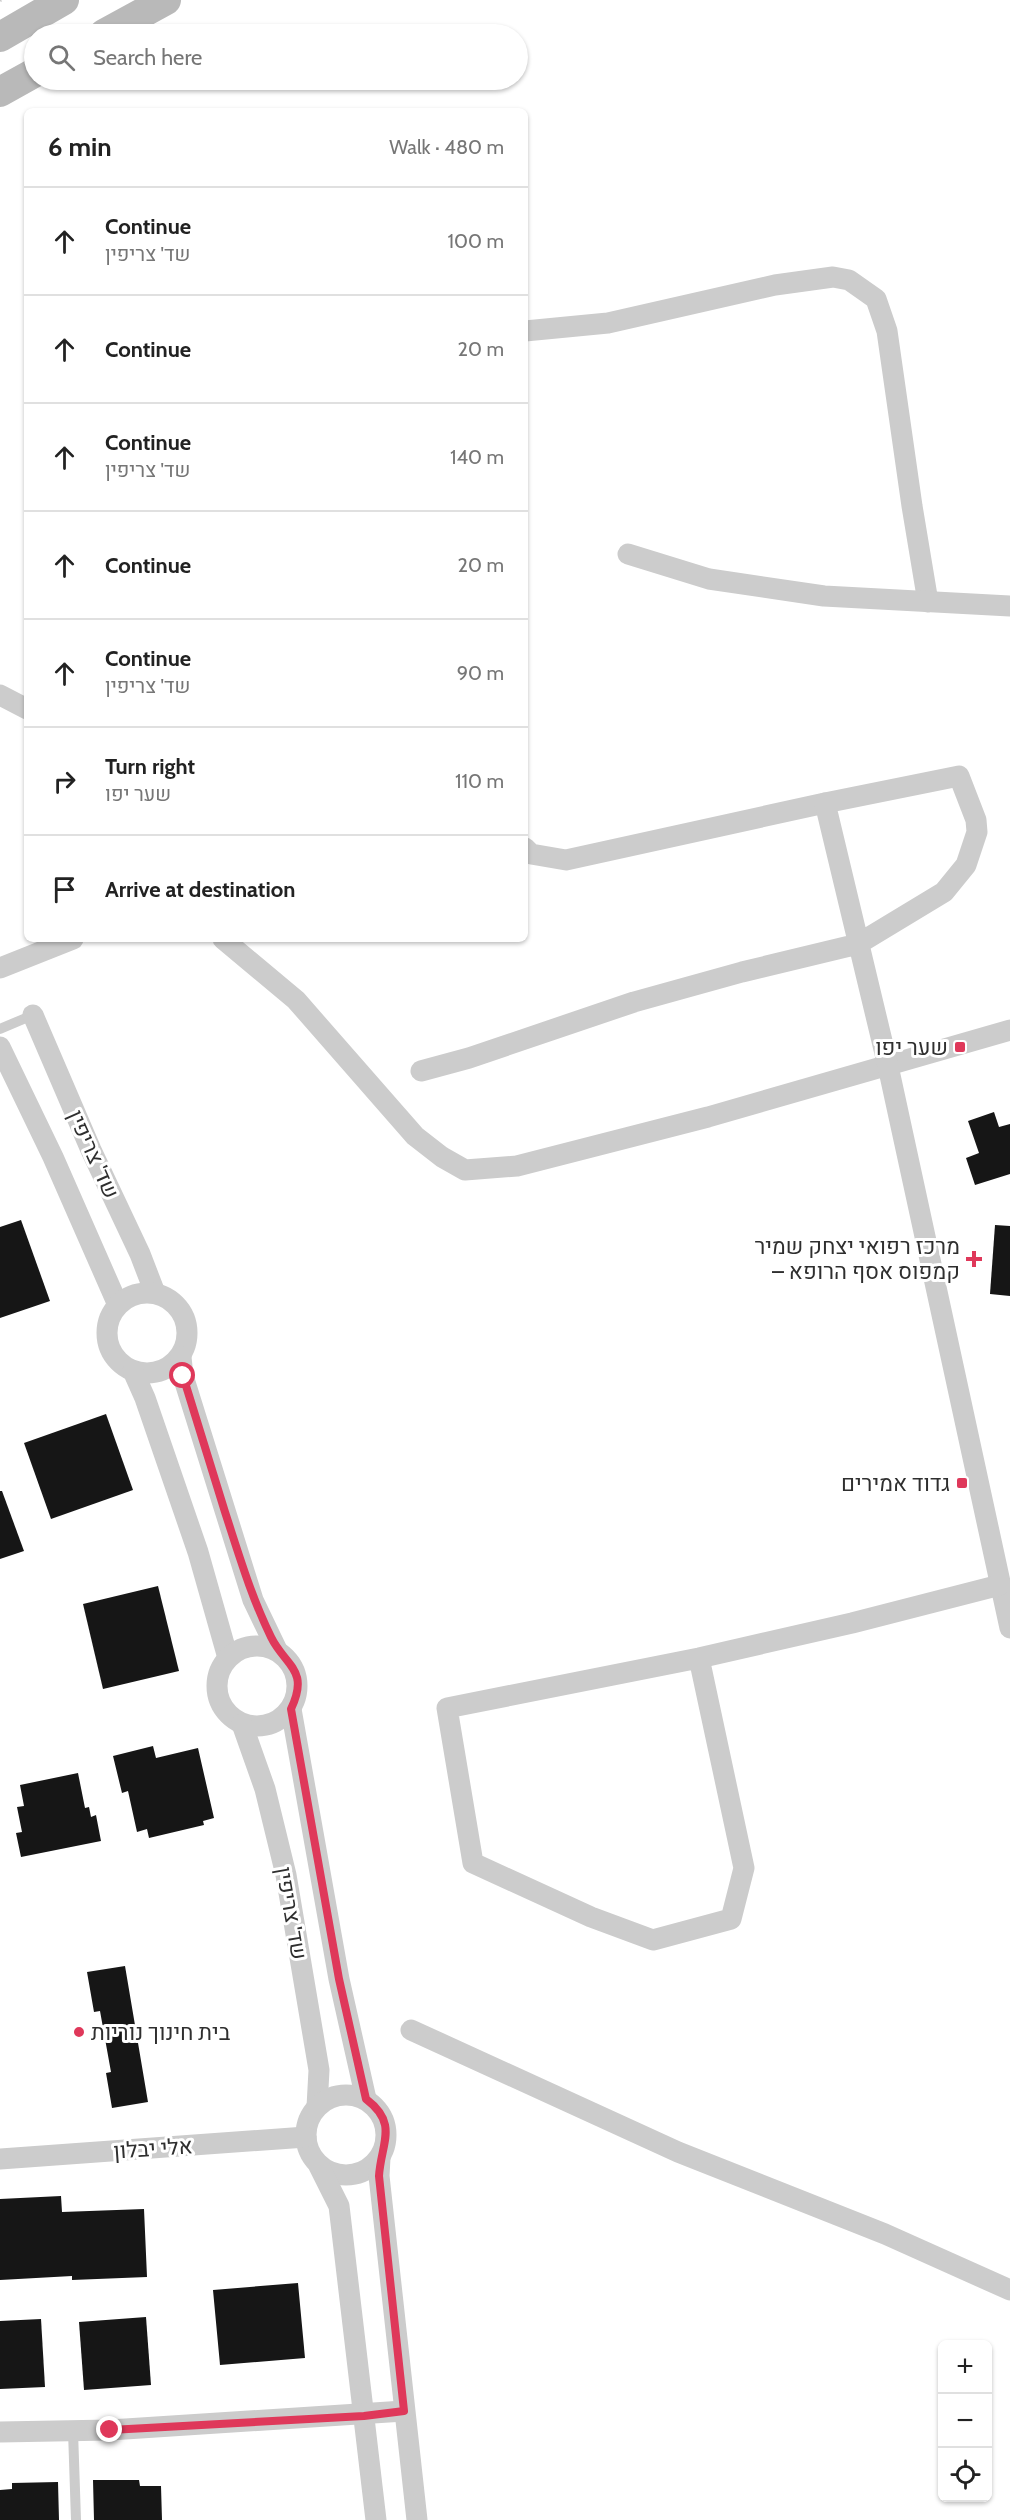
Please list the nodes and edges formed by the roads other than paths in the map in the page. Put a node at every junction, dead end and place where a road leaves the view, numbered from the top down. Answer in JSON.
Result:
{"nodes":[{"id":1,"x":64,"y":0,"type":"edge"},
{"id":2,"x":166,"y":0,"type":"edge"},
{"id":3,"x":122,"y":24,"type":"edge"},
{"id":4,"x":0,"y":37,"type":"edge"},
{"id":5,"x":24,"y":79,"type":"edge"},
{"id":6,"x":0,"y":92,"type":"edge"},
{"id":7,"x":528,"y":331,"type":"edge"},
{"id":8,"x":628,"y":554,"type":"dead end"},
{"id":9,"x":928,"y":602,"type":"junction"},
{"id":10,"x":1010,"y":606,"type":"edge"},
{"id":11,"x":0,"y":695,"type":"edge"},
{"id":12,"x":24,"y":707,"type":"edge"},
{"id":13,"x":825,"y":803,"type":"junction"},
{"id":14,"x":528,"y":851,"type":"edge"},
{"id":15,"x":65,"y":942,"type":"edge"},
{"id":16,"x":227,"y":942,"type":"edge"},
{"id":17,"x":858,"y":944,"type":"junction"},
{"id":18,"x":0,"y":968,"type":"edge"},
{"id":19,"x":33,"y":1015,"type":"joint"},
{"id":20,"x":0,"y":1029,"type":"edge"},
{"id":21,"x":1010,"y":1030,"type":"edge"},
{"id":22,"x":0,"y":1047,"type":"edge"},
{"id":23,"x":888,"y":1066,"type":"junction"},
{"id":24,"x":421,"y":1071,"type":"dead end"},
{"id":25,"x":154,"y":1293,"type":"junction"},
{"id":26,"x":118,"y":1305,"type":"junction"},
{"id":27,"x":181,"y":1356,"type":"junction"},
{"id":28,"x":132,"y":1371,"type":"junction"},
{"id":29,"x":1000,"y":1585,"type":"junction"},
{"id":30,"x":1010,"y":1628,"type":"edge"},
{"id":31,"x":277,"y":1650,"type":"junction"},
{"id":32,"x":228,"y":1658,"type":"junction"},
{"id":33,"x":699,"y":1658,"type":"junction"},
{"id":34,"x":291,"y":1709,"type":"junction"},
{"id":35,"x":243,"y":1724,"type":"junction"},
{"id":36,"x":411,"y":2030,"type":"dead end"},
{"id":37,"x":366,"y":2099,"type":"junction"},
{"id":38,"x":317,"y":2107,"type":"junction"},
{"id":39,"x":306,"y":2137,"type":"junction"},
{"id":40,"x":380,"y":2158,"type":"junction"},
{"id":41,"x":0,"y":2159,"type":"edge"},
{"id":42,"x":320,"y":2166,"type":"junction"},
{"id":43,"x":1008,"y":2288,"type":"edge"},
{"id":44,"x":404,"y":2411,"type":"junction"},
{"id":45,"x":364,"y":2416,"type":"junction"},
{"id":46,"x":73,"y":2431,"type":"junction"},
{"id":47,"x":0,"y":2432,"type":"edge"},
{"id":48,"x":76,"y":2520,"type":"edge"},
{"id":49,"x":376,"y":2520,"type":"edge"},
{"id":50,"x":417,"y":2520,"type":"edge"}],
"edges":[{"from":1,"to":4,"type":"main road"},
{"from":2,"to":3,"type":"main road"},
{"from":5,"to":6,"type":"main road"},
{"from":7,"to":9,"type":"street"},
{"from":8,"to":9,"type":"street"},
{"from":9,"to":10,"type":"street"},
{"from":11,"to":12,"type":"street"},
{"from":13,"to":14,"type":"street"},
{"from":13,"to":17,"type":"street"},
{"from":13,"to":17,"type":"street"},
{"from":15,"to":18,"type":"street"},
{"from":16,"to":23,"type":"street"},
{"from":17,"to":23,"type":"street"},
{"from":17,"to":24,"type":"street"},
{"from":19,"to":20,"type":"lane"},
{"from":19,"to":25,"type":"street","name":"שד' צריפין"},
{"from":21,"to":23,"type":"street"},
{"from":22,"to":26,"type":"street","name":"שד' צריפין"},
{"from":23,"to":29,"type":"street"},
{"from":25,"to":26,"type":"street"},
{"from":25,"to":27,"type":"street"},
{"from":26,"to":28,"type":"street"},
{"from":27,"to":28,"type":"street"},
{"from":27,"to":31,"type":"street"},
{"from":28,"to":32,"type":"street"},
{"from":29,"to":30,"type":"street"},
{"from":29,"to":33,"type":"street"},
{"from":31,"to":32,"type":"street"},
{"from":31,"to":34,"type":"street"},
{"from":32,"to":35,"type":"street"},
{"from":33,"to":33,"type":"street"},
{"from":34,"to":35,"type":"street"},
{"from":34,"to":37,"type":"street","name":"שד' צריפין"},
{"from":35,"to":38,"type":"street","name":"שד' צריפין"},
{"from":36,"to":43,"type":"street"},
{"from":37,"to":38,"type":"street"},
{"from":37,"to":40,"type":"street"},
{"from":38,"to":39,"type":"street"},
{"from":39,"to":41,"type":"street","name":"אלי יבלון"},
{"from":39,"to":42,"type":"street"},
{"from":40,"to":42,"type":"street"},
{"from":40,"to":44,"type":"street"},
{"from":42,"to":45,"type":"street"},
{"from":44,"to":45,"type":"street"},
{"from":44,"to":50,"type":"street"},
{"from":45,"to":46,"type":"street"},
{"from":45,"to":49,"type":"street"},
{"from":46,"to":47,"type":"street"},
{"from":46,"to":48,"type":"lane"}]}
